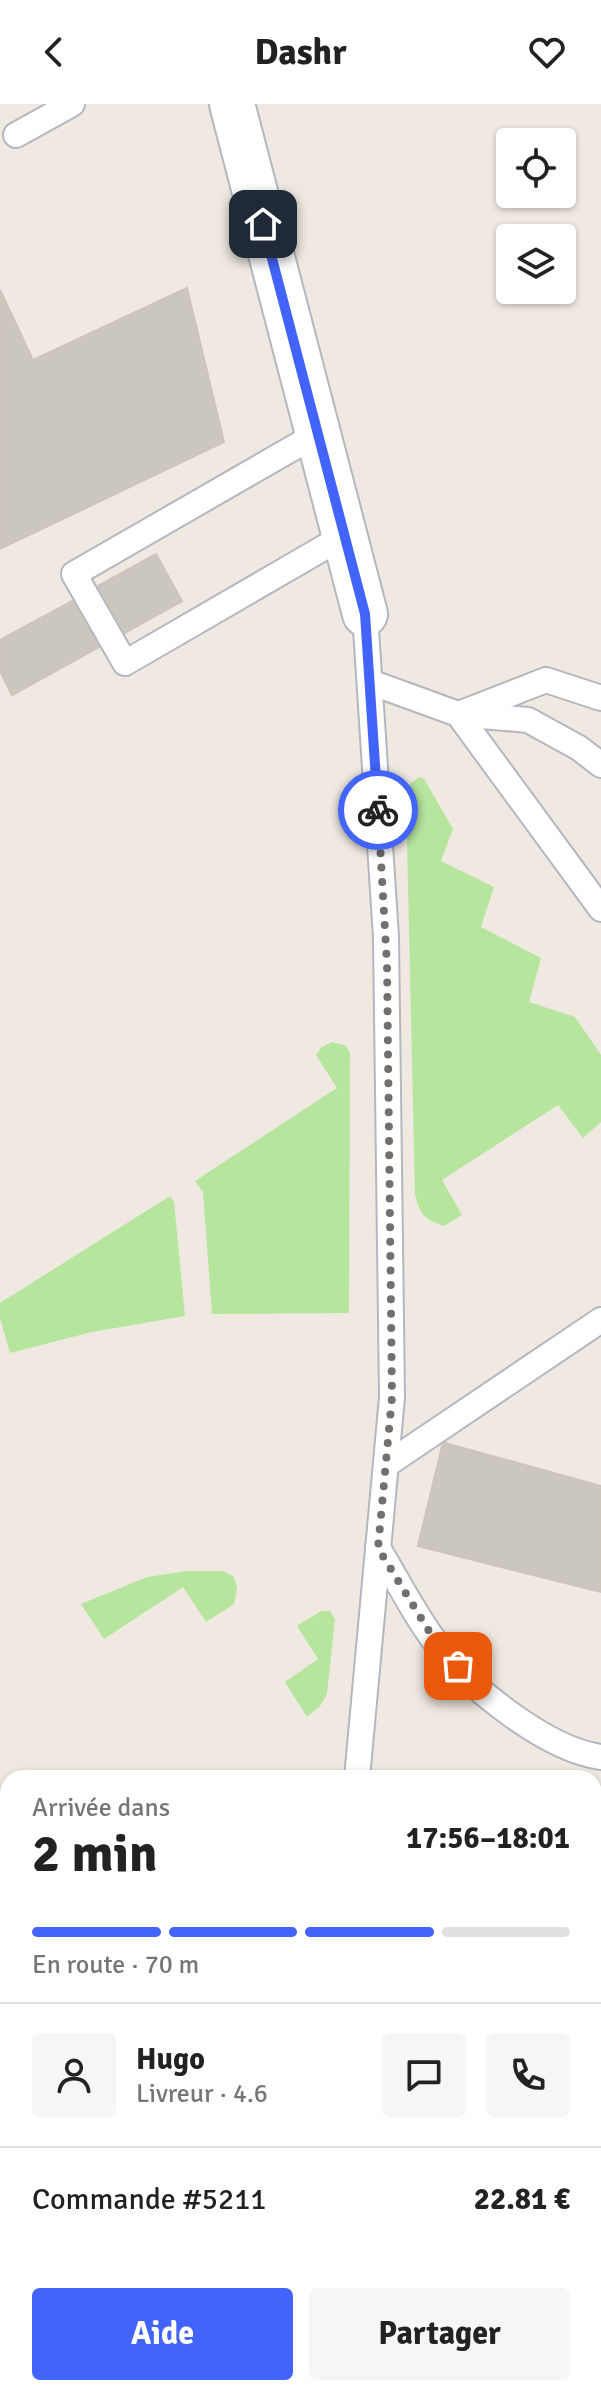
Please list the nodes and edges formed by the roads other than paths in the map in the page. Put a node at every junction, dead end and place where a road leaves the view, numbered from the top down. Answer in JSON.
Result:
{"nodes":[{"id":1,"x":72,"y":104,"type":"edge"},
{"id":2,"x":232,"y":104,"type":"edge"},
{"id":3,"x":16,"y":135,"type":"dead end"},
{"id":4,"x":319,"y":433,"type":"junction"},
{"id":5,"x":344,"y":536,"type":"junction"},
{"id":6,"x":365,"y":614,"type":"joint"},
{"id":7,"x":370,"y":682,"type":"junction"},
{"id":8,"x":601,"y":698,"type":"edge"},
{"id":9,"x":458,"y":714,"type":"junction"},
{"id":10,"x":601,"y":765,"type":"edge"},
{"id":11,"x":601,"y":909,"type":"edge"},
{"id":12,"x":601,"y":1320,"type":"edge"},
{"id":13,"x":386,"y":1465,"type":"junction"},
{"id":14,"x":378,"y":1548,"type":"junction"},
{"id":15,"x":601,"y":1757,"type":"edge"},
{"id":16,"x":358,"y":1770,"type":"edge"}],
"edges":[{"from":1,"to":3,"type":"lane"},
{"from":2,"to":4,"type":"street"},
{"from":4,"to":5,"type":"street"},
{"from":4,"to":5,"type":"lane"},
{"from":5,"to":6,"type":"street"},
{"from":6,"to":7,"type":"lane"},
{"from":7,"to":9,"type":"lane"},
{"from":7,"to":13,"type":"lane"},
{"from":8,"to":9,"type":"lane"},
{"from":9,"to":10,"type":"lane"},
{"from":9,"to":11,"type":"lane"},
{"from":12,"to":13,"type":"lane"},
{"from":13,"to":14,"type":"lane"},
{"from":14,"to":15,"type":"lane"},
{"from":14,"to":16,"type":"lane"}]}
